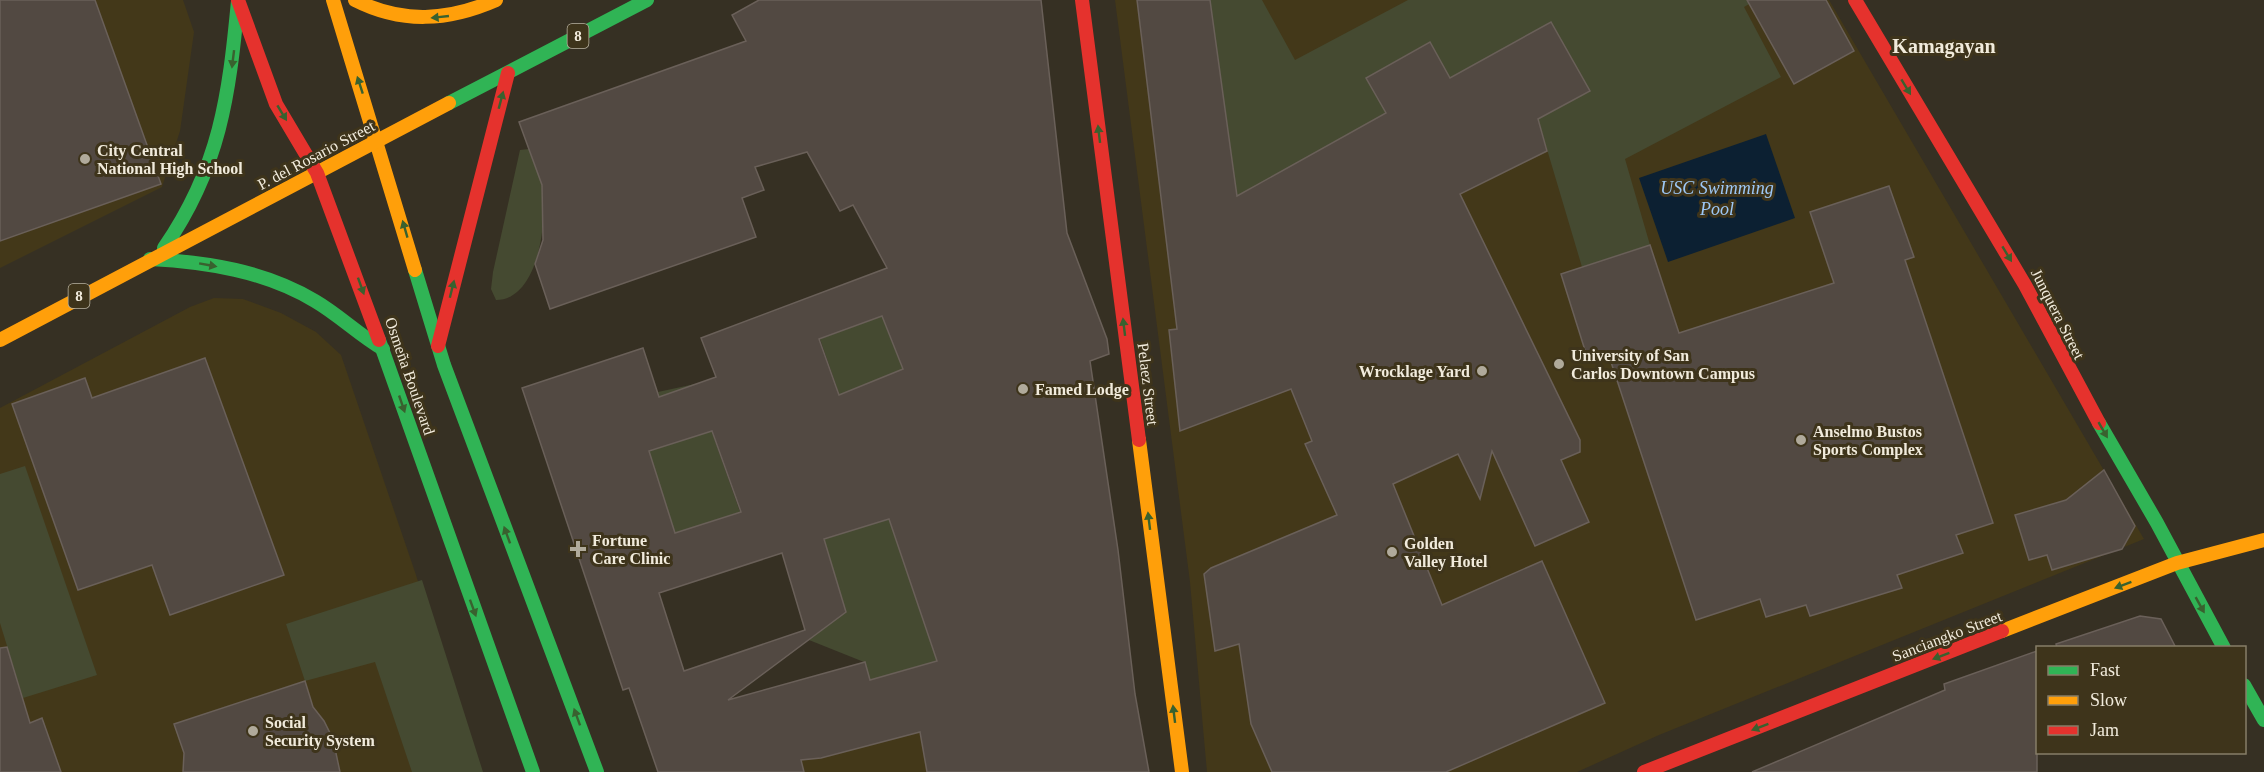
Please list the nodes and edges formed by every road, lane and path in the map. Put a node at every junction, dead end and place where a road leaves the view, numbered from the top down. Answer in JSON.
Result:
{"nodes":[{"id":1,"x":238,"y":0,"type":"edge"},
{"id":2,"x":333,"y":0,"type":"edge"},
{"id":3,"x":355,"y":0,"type":"edge"},
{"id":4,"x":496,"y":0,"type":"edge"},
{"id":5,"x":648,"y":0,"type":"edge"},
{"id":6,"x":1082,"y":0,"type":"edge"},
{"id":7,"x":1855,"y":0,"type":"edge"},
{"id":8,"x":508,"y":73,"type":"junction"},
{"id":9,"x":378,"y":141,"type":"junction"},
{"id":10,"x":318,"y":172,"type":"junction"},
{"id":11,"x":155,"y":256,"type":"junction"},
{"id":12,"x":0,"y":340,"type":"edge"},
{"id":13,"x":438,"y":346,"type":"junction"},
{"id":14,"x":383,"y":349,"type":"junction"},
{"id":15,"x":2264,"y":540,"type":"edge"},
{"id":16,"x":2177,"y":563,"type":"junction"},
{"id":17,"x":2223,"y":646,"type":"edge"},
{"id":18,"x":2246,"y":688,"type":"edge"},
{"id":19,"x":2264,"y":720,"type":"edge"},
{"id":20,"x":532,"y":772,"type":"edge"},
{"id":21,"x":597,"y":772,"type":"edge"},
{"id":22,"x":1182,"y":772,"type":"edge"},
{"id":23,"x":1644,"y":772,"type":"edge"}],
"edges":[{"from":1,"to":10,"type":"main road","name":"Osmeña Boulevard","one_way":true},
{"from":1,"to":11,"type":"main road","one_way":true},
{"from":9,"to":2,"type":"main road","one_way":true},
{"from":4,"to":3,"type":"main road","one_way":true},
{"from":5,"to":8,"type":"main road","name":"P. del Rosario Street","number":"8"},
{"from":22,"to":6,"type":"main road","name":"Pelaez Street","one_way":true},
{"from":7,"to":16,"type":"main road","name":"Junquera Street","one_way":true},
{"from":8,"to":9,"type":"main road","name":"P. del Rosario Street","number":"8"},
{"from":13,"to":8,"type":"main road","one_way":true},
{"from":9,"to":10,"type":"main road","name":"P. del Rosario Street","number":"8"},
{"from":13,"to":9,"type":"main road","one_way":true},
{"from":10,"to":11,"type":"main road","name":"P. del Rosario Street","number":"8"},
{"from":10,"to":14,"type":"main road","name":"Osmeña Boulevard","one_way":true},
{"from":11,"to":12,"type":"main road","name":"P. del Rosario Street","number":"8"},
{"from":11,"to":14,"type":"main road","one_way":true},
{"from":21,"to":13,"type":"main road","one_way":true},
{"from":14,"to":20,"type":"main road","name":"Osmeña Boulevard","one_way":true},
{"from":15,"to":16,"type":"main road","name":"Sanciangko Street"},
{"from":16,"to":17,"type":"main road","name":"Junquera Street","one_way":true},
{"from":16,"to":23,"type":"main road","name":"Sanciangko Street","one_way":true},
{"from":18,"to":19,"type":"main road"}]}
